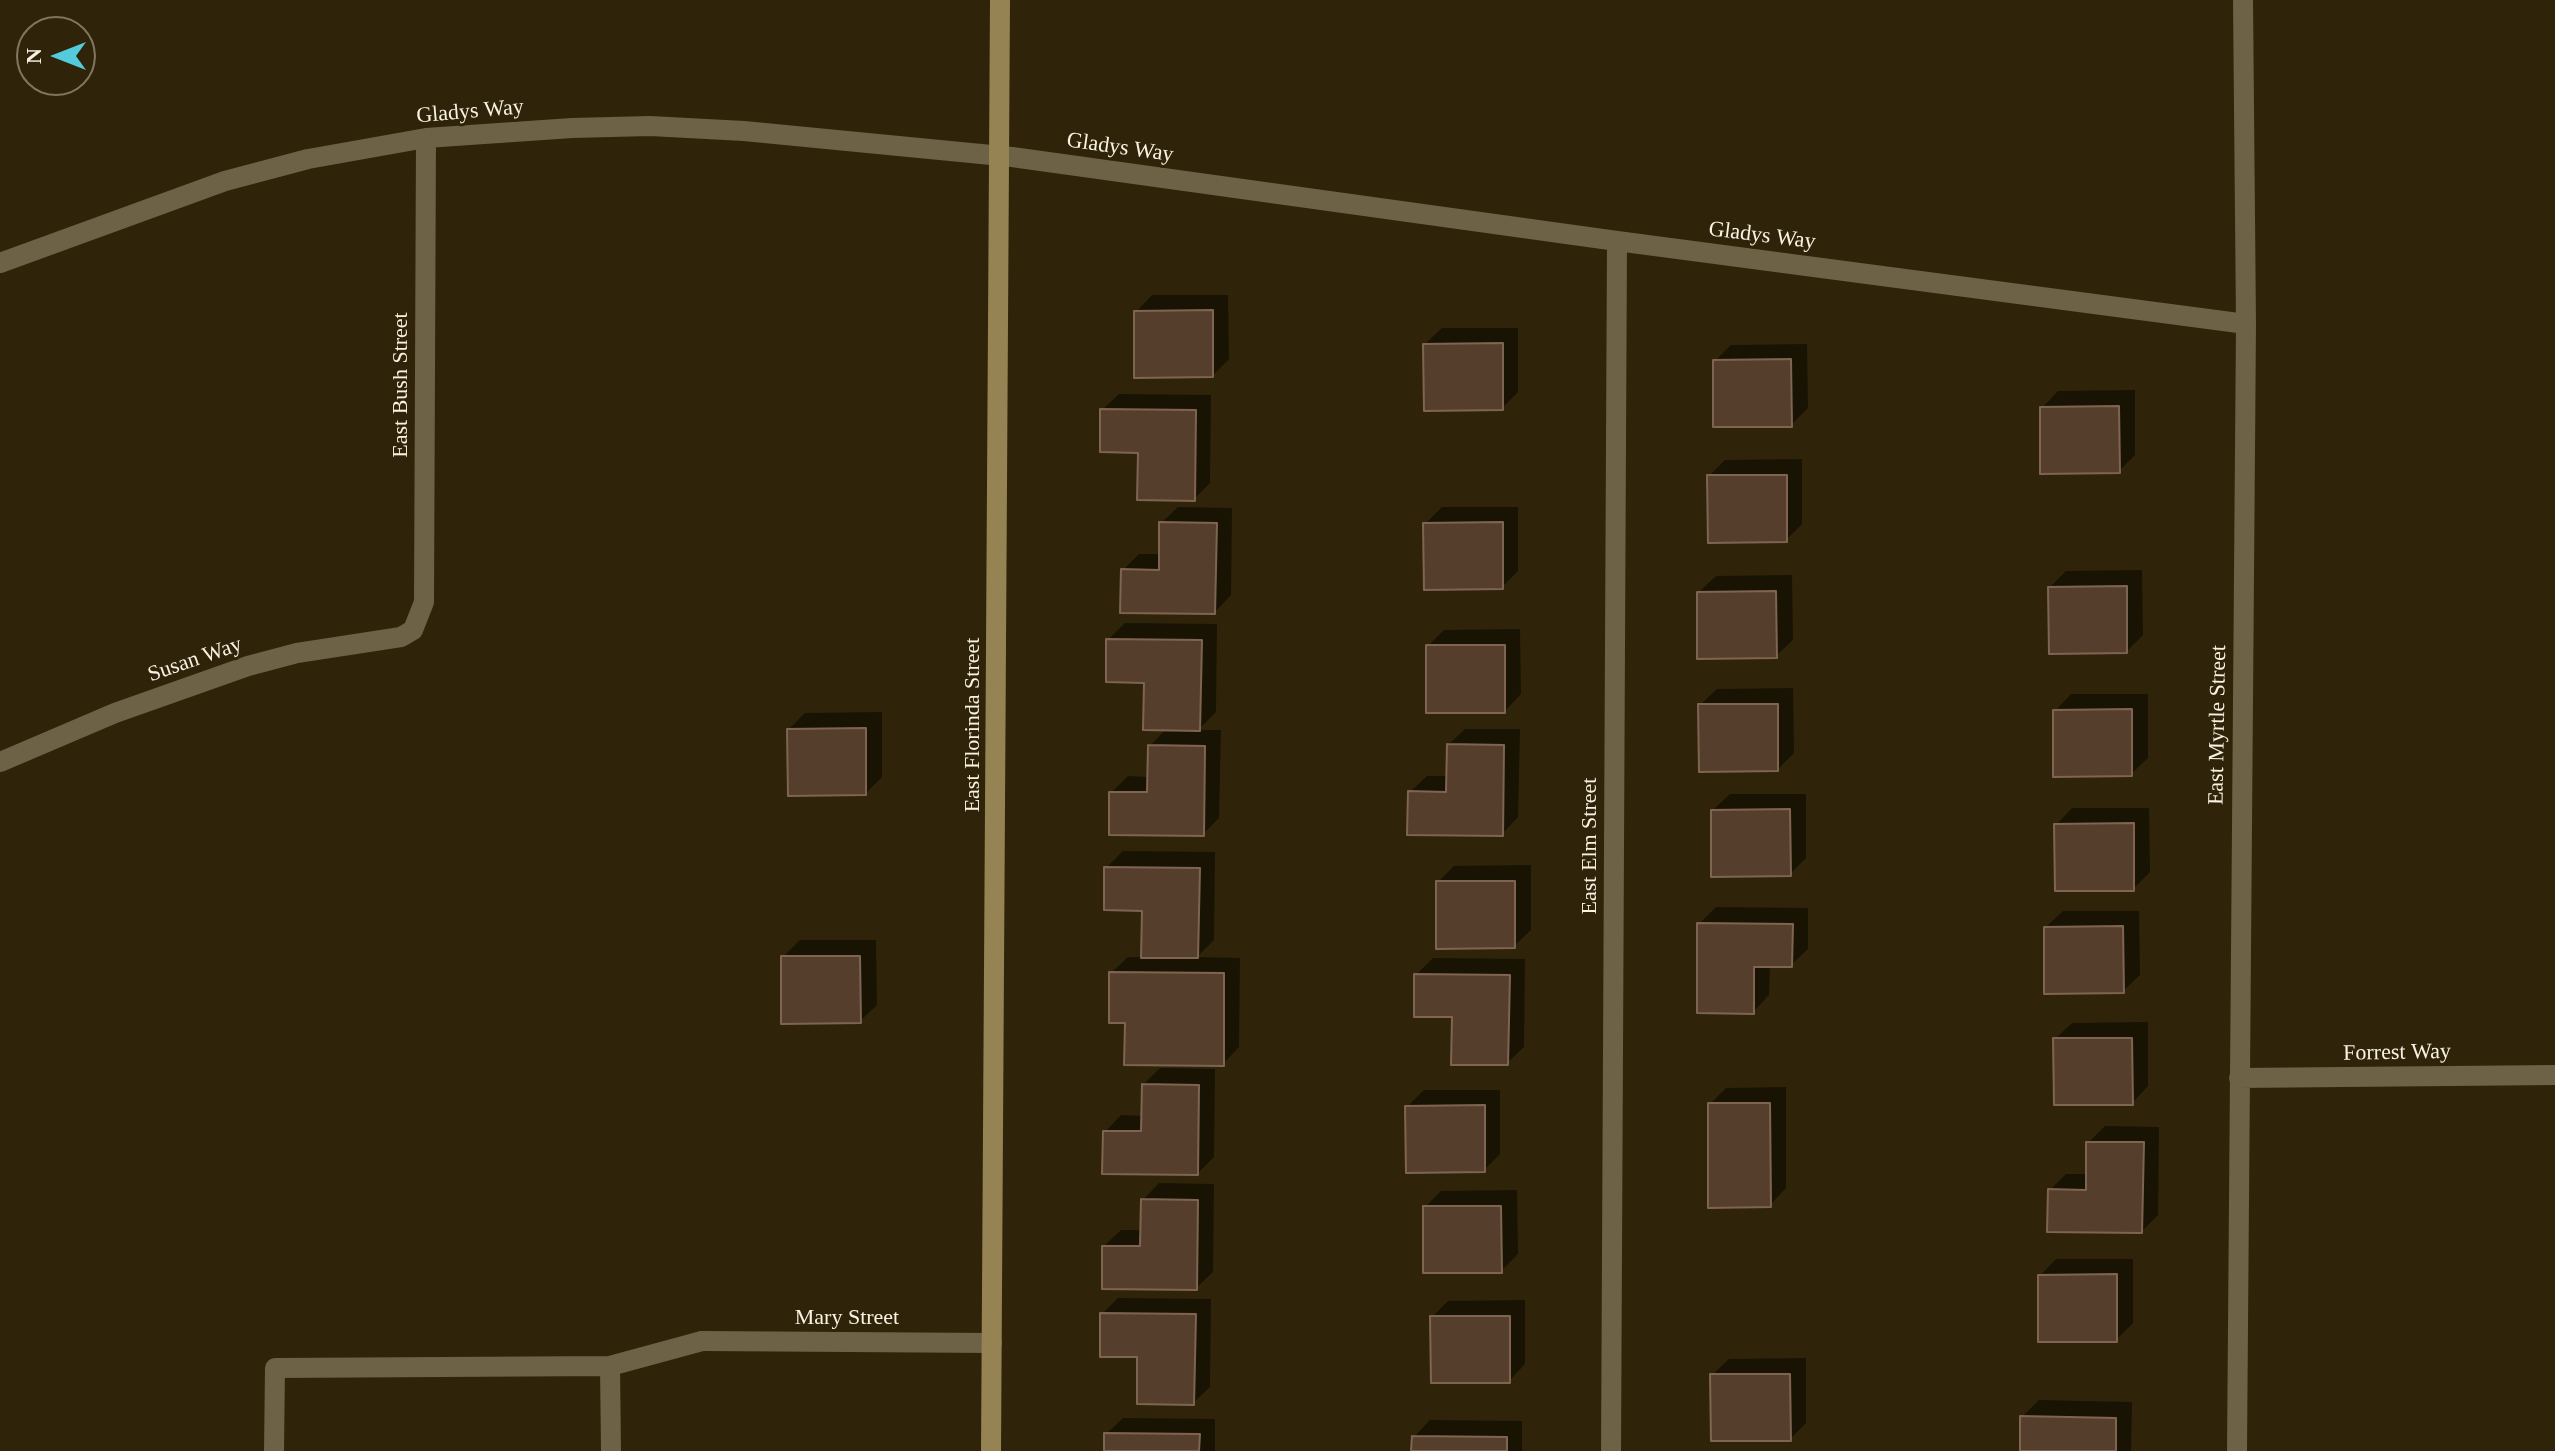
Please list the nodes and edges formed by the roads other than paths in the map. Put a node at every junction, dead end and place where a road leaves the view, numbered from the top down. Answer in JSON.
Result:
{"nodes":[{"id":1,"x":1000,"y":0,"type":"edge"},
{"id":2,"x":2243,"y":0,"type":"edge"},
{"id":3,"x":426,"y":138,"type":"junction"},
{"id":4,"x":1001,"y":157,"type":"junction"},
{"id":5,"x":1617,"y":241,"type":"junction"},
{"id":6,"x":0,"y":263,"type":"edge"},
{"id":7,"x":2246,"y":324,"type":"junction"},
{"id":8,"x":413,"y":630,"type":"joint"},
{"id":9,"x":0,"y":762,"type":"edge"},
{"id":10,"x":2555,"y":1075,"type":"edge"},
{"id":11,"x":2239,"y":1078,"type":"junction"},
{"id":12,"x":992,"y":1343,"type":"junction"},
{"id":13,"x":610,"y":1366,"type":"junction"},
{"id":14,"x":274,"y":1451,"type":"edge"},
{"id":15,"x":611,"y":1451,"type":"edge"},
{"id":16,"x":991,"y":1451,"type":"edge"},
{"id":17,"x":1611,"y":1451,"type":"edge"},
{"id":18,"x":2237,"y":1451,"type":"edge"}],
"edges":[{"from":1,"to":4,"type":"street","name":"East Florinda Street"},
{"from":2,"to":7,"type":"street","name":"East Myrtle Street"},
{"from":3,"to":4,"type":"street","name":"Gladys Way"},
{"from":3,"to":6,"type":"street","name":"Gladys Way"},
{"from":3,"to":8,"type":"street","name":"East Bush Street"},
{"from":4,"to":5,"type":"street","name":"Gladys Way"},
{"from":4,"to":12,"type":"street","name":"East Florinda Street"},
{"from":5,"to":7,"type":"street","name":"Gladys Way"},
{"from":5,"to":17,"type":"street","name":"East Elm Street"},
{"from":7,"to":11,"type":"street","name":"East Myrtle Street"},
{"from":8,"to":9,"type":"street","name":"Susan Way"},
{"from":10,"to":11,"type":"street","name":"Forrest Way"},
{"from":11,"to":18,"type":"street","name":"East Myrtle Street"},
{"from":12,"to":13,"type":"street","name":"Mary Street"},
{"from":12,"to":16,"type":"street","name":"East Florinda Street"},
{"from":13,"to":14,"type":"street","name":"Mary Street"},
{"from":13,"to":15,"type":"street"}]}
